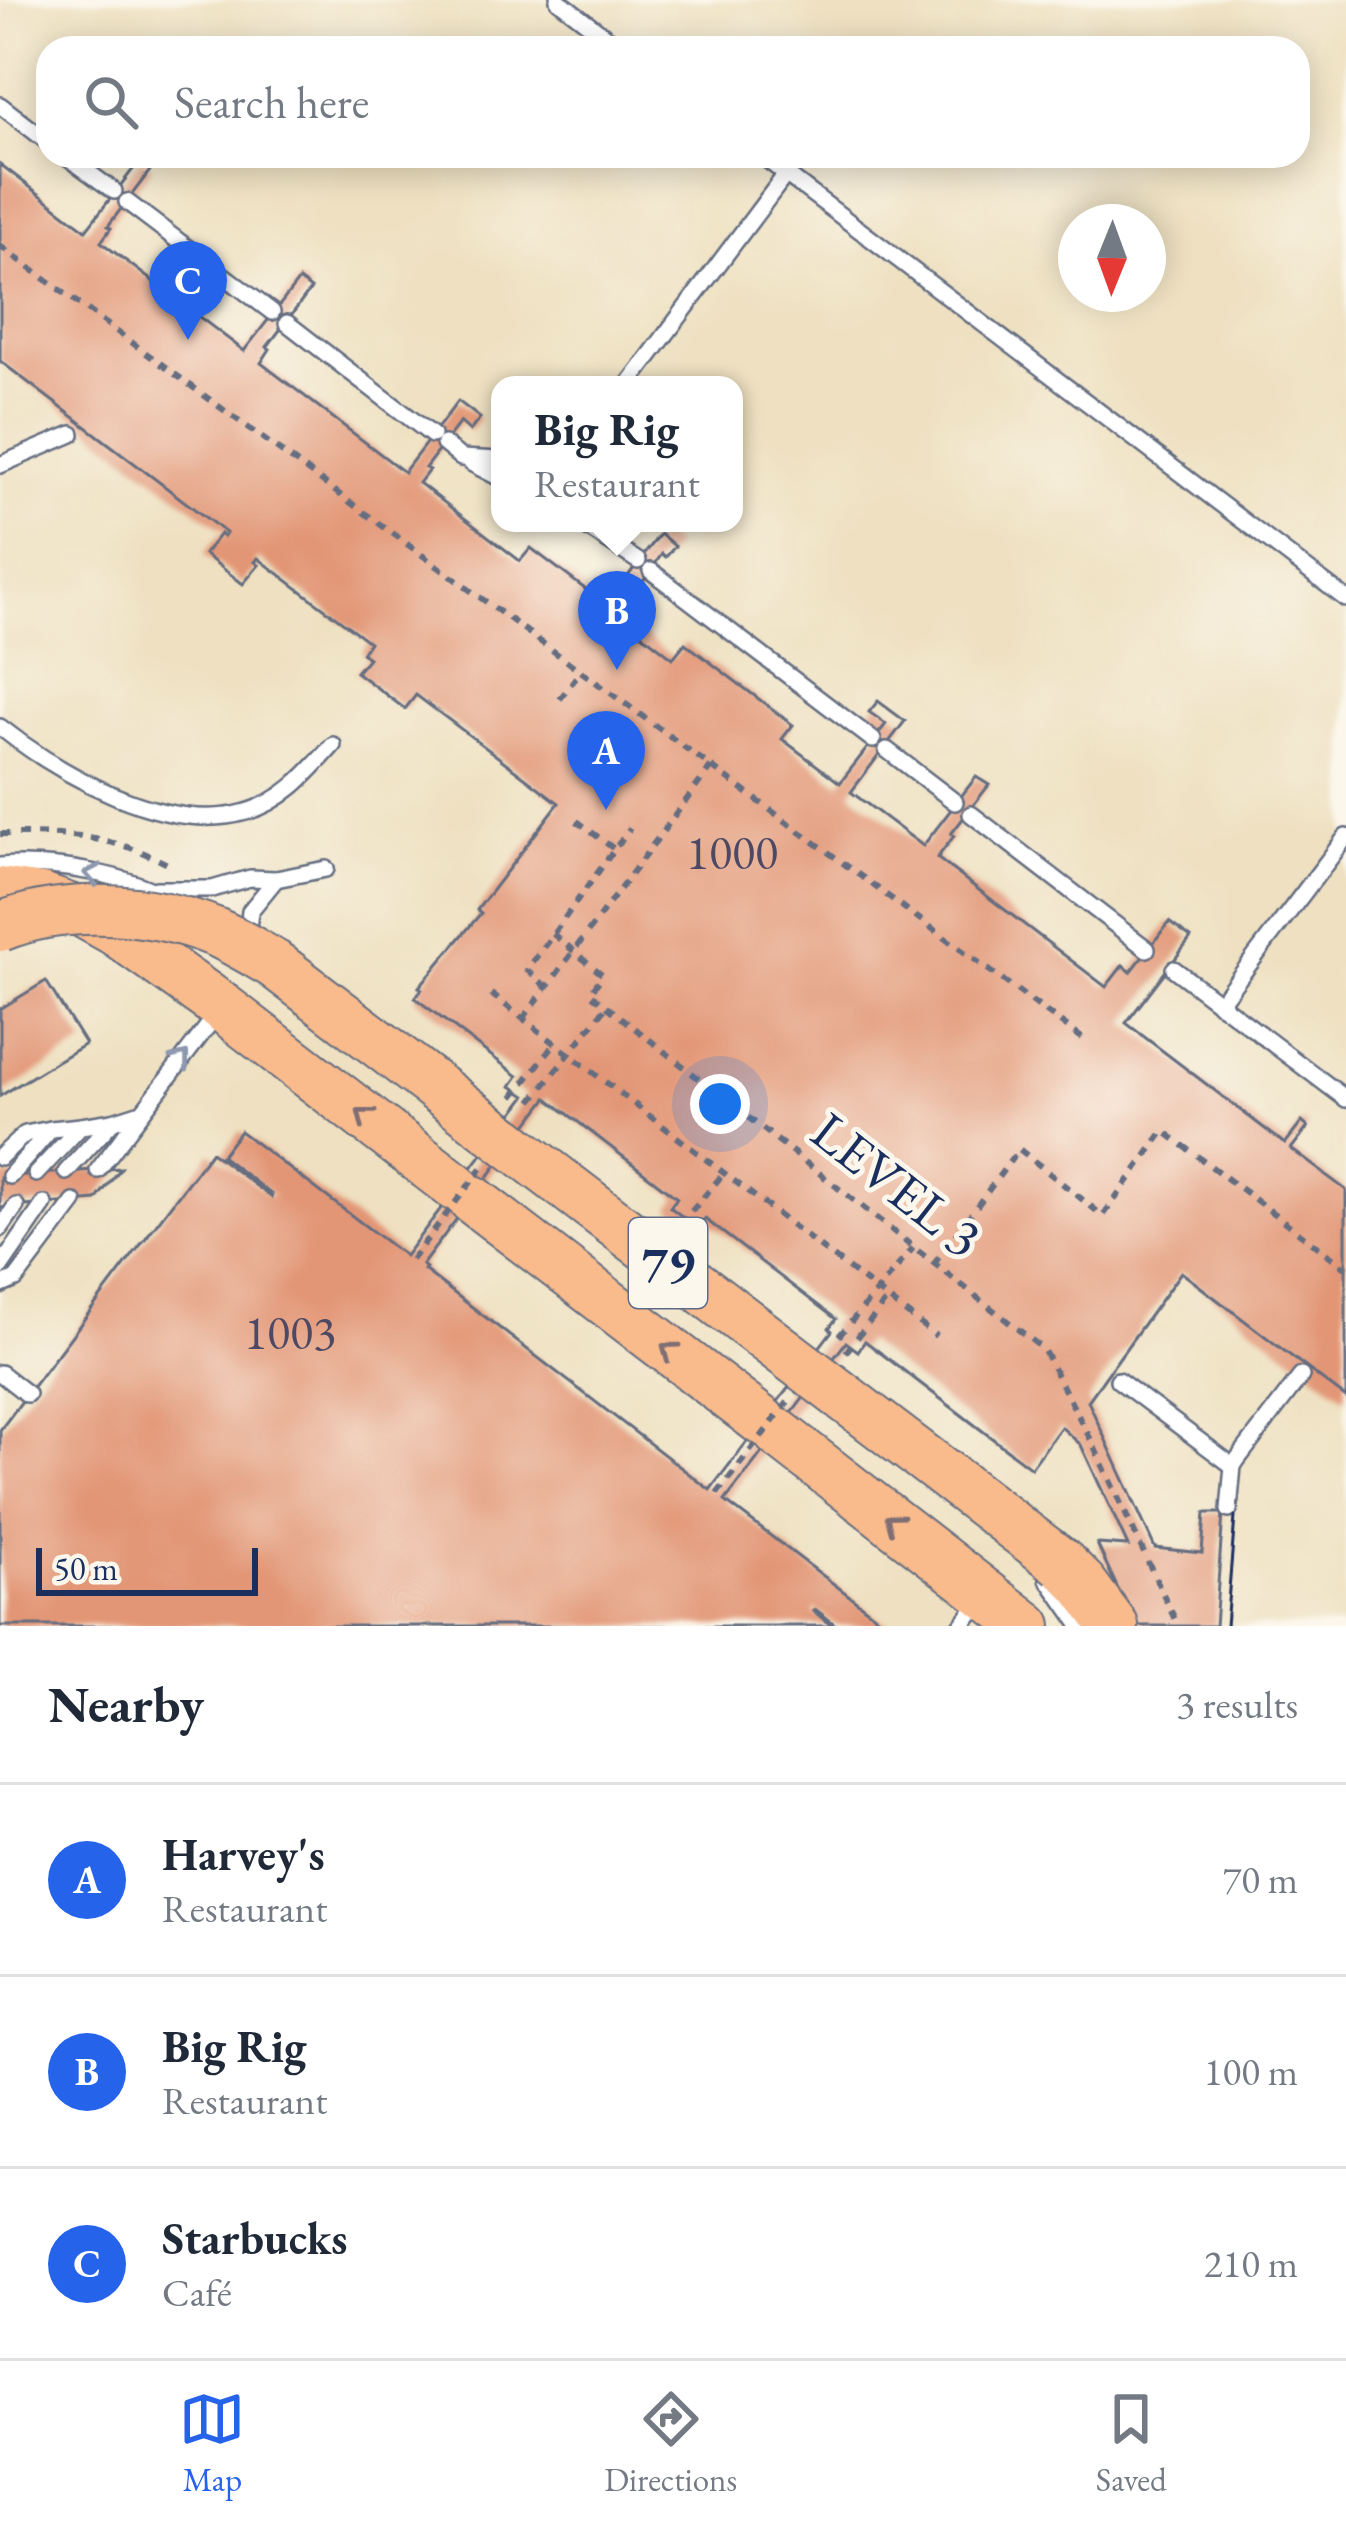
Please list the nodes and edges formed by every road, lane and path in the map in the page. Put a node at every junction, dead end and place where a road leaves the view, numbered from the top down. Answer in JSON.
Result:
{"nodes":[{"id":1,"x":557,"y":0,"type":"edge"},
{"id":2,"x":604,"y":36,"type":"edge"},
{"id":3,"x":0,"y":105,"type":"edge"},
{"id":4,"x":36,"y":133,"type":"edge"},
{"id":5,"x":82,"y":168,"type":"edge"},
{"id":6,"x":778,"y":168,"type":"edge"},
{"id":7,"x":786,"y":174,"type":"junction"},
{"id":8,"x":0,"y":246,"type":"edge"},
{"id":9,"x":203,"y":261,"type":"junction"},
{"id":10,"x":177,"y":300,"type":"dead end"},
{"id":11,"x":272,"y":312,"type":"dead end"},
{"id":12,"x":287,"y":323,"type":"dead end"},
{"id":13,"x":635,"y":376,"type":"edge"},
{"id":14,"x":72,"y":434,"type":"dead end"},
{"id":15,"x":461,"y":458,"type":"junction"},
{"id":16,"x":491,"y":460,"type":"edge"},
{"id":17,"x":0,"y":465,"type":"edge"},
{"id":18,"x":491,"y":473,"type":"edge"},
{"id":19,"x":595,"y":532,"type":"edge"},
{"id":20,"x":608,"y":532,"type":"edge"},
{"id":21,"x":615,"y":544,"type":"junction"},
{"id":22,"x":1346,"y":599,"type":"edge"},
{"id":23,"x":581,"y":670,"type":"junction"},
{"id":24,"x":560,"y":699,"type":"dead end"},
{"id":25,"x":0,"y":727,"type":"edge"},
{"id":26,"x":333,"y":746,"type":"dead end"},
{"id":27,"x":712,"y":766,"type":"junction"},
{"id":28,"x":955,"y":802,"type":"dead end"},
{"id":29,"x":971,"y":814,"type":"dead end"},
{"id":30,"x":578,"y":821,"type":"dead end"},
{"id":31,"x":630,"y":828,"type":"dead end"},
{"id":32,"x":0,"y":834,"type":"edge"},
{"id":33,"x":1346,"y":836,"type":"edge"},
{"id":34,"x":614,"y":849,"type":"junction"},
{"id":35,"x":0,"y":866,"type":"edge"},
{"id":36,"x":173,"y":867,"type":"dead end"},
{"id":37,"x":326,"y":869,"type":"dead end"},
{"id":38,"x":276,"y":879,"type":"junction"},
{"id":39,"x":153,"y":890,"type":"junction"},
{"id":40,"x":0,"y":892,"type":"edge"},
{"id":41,"x":0,"y":927,"type":"edge"},
{"id":42,"x":553,"y":934,"type":"junction"},
{"id":43,"x":1148,"y":949,"type":"dead end"},
{"id":44,"x":245,"y":953,"type":"junction"},
{"id":45,"x":1174,"y":969,"type":"dead end"},
{"id":46,"x":547,"y":986,"type":"junction"},
{"id":47,"x":491,"y":994,"type":"dead end"},
{"id":48,"x":1219,"y":1004,"type":"junction"},
{"id":49,"x":607,"y":1006,"type":"junction"},
{"id":50,"x":222,"y":1007,"type":"junction"},
{"id":51,"x":523,"y":1019,"type":"junction"},
{"id":52,"x":1086,"y":1041,"type":"dead end"},
{"id":53,"x":1346,"y":1099,"type":"edge"},
{"id":54,"x":532,"y":1101,"type":"dead end"},
{"id":55,"x":141,"y":1112,"type":"junction"},
{"id":56,"x":113,"y":1120,"type":"junction"},
{"id":57,"x":80,"y":1126,"type":"junction"},
{"id":58,"x":50,"y":1129,"type":"junction"},
{"id":59,"x":492,"y":1154,"type":"dead end"},
{"id":60,"x":0,"y":1157,"type":"edge"},
{"id":61,"x":98,"y":1170,"type":"dead end"},
{"id":62,"x":67,"y":1172,"type":"dead end"},
{"id":63,"x":37,"y":1174,"type":"dead end"},
{"id":64,"x":10,"y":1177,"type":"dead end"},
{"id":65,"x":74,"y":1202,"type":"dead end"},
{"id":66,"x":44,"y":1204,"type":"dead end"},
{"id":67,"x":16,"y":1206,"type":"dead end"},
{"id":68,"x":0,"y":1229,"type":"edge"},
{"id":69,"x":913,"y":1248,"type":"junction"},
{"id":70,"x":411,"y":1260,"type":"dead end"},
{"id":71,"x":934,"y":1264,"type":"junction"},
{"id":72,"x":0,"y":1268,"type":"edge"},
{"id":73,"x":1346,"y":1268,"type":"edge"},
{"id":74,"x":0,"y":1286,"type":"edge"},
{"id":75,"x":839,"y":1336,"type":"dead end"},
{"id":76,"x":936,"y":1336,"type":"dead end"},
{"id":77,"x":0,"y":1373,"type":"edge"},
{"id":78,"x":1301,"y":1376,"type":"dead end"},
{"id":79,"x":1118,"y":1380,"type":"dead end"},
{"id":80,"x":798,"y":1389,"type":"dead end"},
{"id":81,"x":27,"y":1394,"type":"dead end"},
{"id":82,"x":1233,"y":1466,"type":"junction"},
{"id":83,"x":717,"y":1494,"type":"dead end"},
{"id":84,"x":1229,"y":1510,"type":"dead end"},
{"id":85,"x":974,"y":1609,"type":"edge"},
{"id":86,"x":1027,"y":1626,"type":"edge"},
{"id":87,"x":1081,"y":1626,"type":"edge"},
{"id":88,"x":1114,"y":1626,"type":"edge"},
{"id":89,"x":1178,"y":1626,"type":"edge"}],
"edges":[{"from":1,"to":2,"type":"lane"},
{"from":3,"to":4,"type":"lane"},
{"from":5,"to":9,"type":"lane"},
{"from":6,"to":7,"type":"lane"},
{"from":7,"to":13,"type":"lane"},
{"from":7,"to":22,"type":"lane"},
{"from":8,"to":23,"type":"path"},
{"from":9,"to":10,"type":"lane"},
{"from":9,"to":11,"type":"lane"},
{"from":12,"to":15,"type":"lane"},
{"from":14,"to":17,"type":"lane"},
{"from":15,"to":16,"type":"lane"},
{"from":15,"to":18,"type":"lane"},
{"from":19,"to":21,"type":"lane"},
{"from":20,"to":21,"type":"lane"},
{"from":21,"to":28,"type":"lane"},
{"from":23,"to":24,"type":"path"},
{"from":23,"to":27,"type":"path"},
{"from":25,"to":26,"type":"lane"},
{"from":27,"to":46,"type":"path"},
{"from":27,"to":52,"type":"path"},
{"from":29,"to":43,"type":"lane"},
{"from":30,"to":34,"type":"path"},
{"from":31,"to":34,"type":"path"},
{"from":32,"to":36,"type":"path"},
{"from":33,"to":48,"type":"lane"},
{"from":34,"to":42,"type":"path"},
{"from":39,"to":35,"type":"lane","one_way":true},
{"from":37,"to":38,"type":"lane"},
{"from":38,"to":39,"type":"lane"},
{"from":38,"to":44,"type":"lane"},
{"from":39,"to":44,"type":"lane"},
{"from":40,"to":50,"type":"highway","number":"79"},
{"from":41,"to":88,"type":"highway","number":"79","bridge":true},
{"from":42,"to":46,"type":"path"},
{"from":42,"to":49,"type":"path","name":"LEVEL 3"},
{"from":44,"to":87,"type":"lane"},
{"from":45,"to":48,"type":"lane"},
{"from":46,"to":51,"type":"path"},
{"from":47,"to":51,"type":"path"},
{"from":48,"to":53,"type":"lane"},
{"from":49,"to":54,"type":"path"},
{"from":49,"to":69,"type":"path","name":"LEVEL 3"},
{"from":55,"to":50,"type":"lane","one_way":true},
{"from":85,"to":50,"type":"highway","number":"79","one_way":true},
{"from":51,"to":76,"type":"path"},
{"from":55,"to":56,"type":"lane"},
{"from":55,"to":61,"type":"lane"},
{"from":56,"to":57,"type":"lane"},
{"from":56,"to":62,"type":"lane"},
{"from":57,"to":58,"type":"lane"},
{"from":57,"to":63,"type":"lane"},
{"from":58,"to":60,"type":"lane"},
{"from":58,"to":64,"type":"lane"},
{"from":59,"to":70,"type":"path","bridge":true},
{"from":65,"to":74,"type":"lane"},
{"from":66,"to":72,"type":"lane"},
{"from":67,"to":68,"type":"lane"},
{"from":69,"to":71,"type":"path","name":"LEVEL 3"},
{"from":69,"to":75,"type":"path"},
{"from":71,"to":73,"type":"path"},
{"from":71,"to":89,"type":"path","name":"LEVEL 3"},
{"from":77,"to":81,"type":"lane"},
{"from":78,"to":82,"type":"lane"},
{"from":79,"to":82,"type":"lane"},
{"from":80,"to":83,"type":"path","bridge":true},
{"from":82,"to":84,"type":"lane"},
{"from":85,"to":86,"type":"highway","number":"79"}]}
